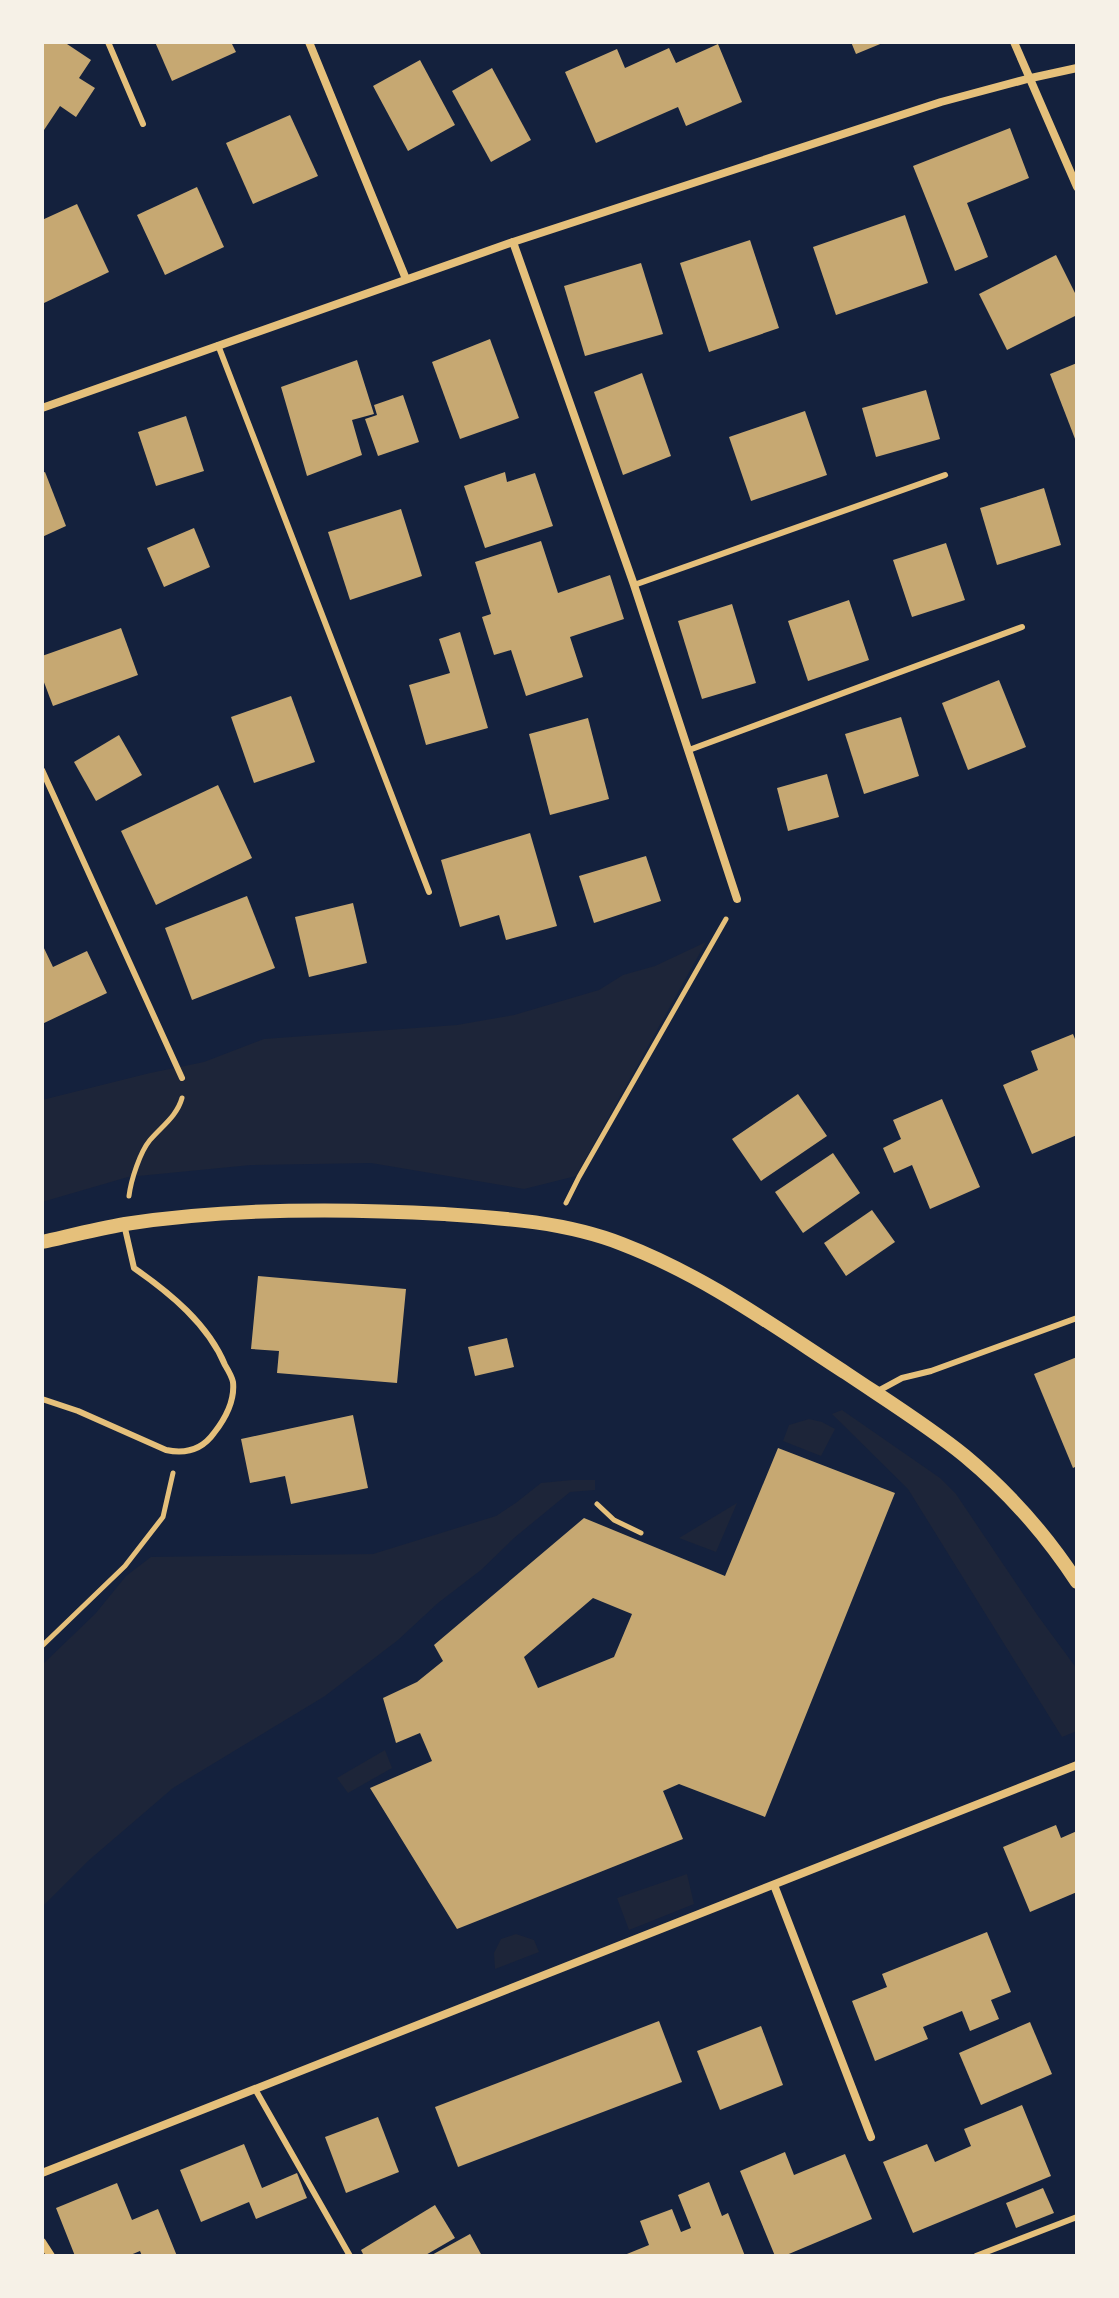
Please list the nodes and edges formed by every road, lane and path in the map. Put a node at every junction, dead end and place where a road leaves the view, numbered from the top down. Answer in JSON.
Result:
{"nodes":[{"id":1,"x":108,"y":42,"type":"edge"},
{"id":2,"x":309,"y":42,"type":"edge"},
{"id":3,"x":1014,"y":42,"type":"edge"},
{"id":4,"x":1077,"y":68,"type":"edge"},
{"id":5,"x":1031,"y":78,"type":"junction"},
{"id":6,"x":143,"y":124,"type":"dead end"},
{"id":7,"x":1077,"y":187,"type":"edge"},
{"id":8,"x":513,"y":242,"type":"junction"},
{"id":9,"x":406,"y":279,"type":"junction"},
{"id":10,"x":218,"y":345,"type":"junction"},
{"id":11,"x":42,"y":408,"type":"edge"},
{"id":12,"x":945,"y":475,"type":"dead end"},
{"id":13,"x":634,"y":585,"type":"junction"},
{"id":14,"x":1022,"y":627,"type":"dead end"},
{"id":15,"x":689,"y":750,"type":"junction"},
{"id":16,"x":42,"y":770,"type":"edge"},
{"id":17,"x":429,"y":892,"type":"dead end"},
{"id":18,"x":737,"y":899,"type":"joint"},
{"id":19,"x":182,"y":1078,"type":"joint"},
{"id":20,"x":124,"y":1224,"type":"junction"},
{"id":21,"x":555,"y":1225,"type":"junction"},
{"id":22,"x":42,"y":1242,"type":"edge"},
{"id":23,"x":1077,"y":1318,"type":"edge"},
{"id":24,"x":875,"y":1393,"type":"junction"},
{"id":25,"x":42,"y":1399,"type":"edge"},
{"id":26,"x":180,"y":1453,"type":"junction"},
{"id":27,"x":597,"y":1504,"type":"dead end"},
{"id":28,"x":641,"y":1533,"type":"dead end"},
{"id":29,"x":1077,"y":1582,"type":"edge"},
{"id":30,"x":42,"y":1646,"type":"edge"},
{"id":31,"x":1077,"y":1765,"type":"edge"},
{"id":32,"x":774,"y":1885,"type":"junction"},
{"id":33,"x":255,"y":2089,"type":"junction"},
{"id":34,"x":871,"y":2137,"type":"dead end"},
{"id":35,"x":42,"y":2173,"type":"edge"},
{"id":36,"x":1077,"y":2217,"type":"edge"},
{"id":37,"x":42,"y":2242,"type":"edge"},
{"id":38,"x":51,"y":2256,"type":"edge"},
{"id":39,"x":350,"y":2256,"type":"edge"},
{"id":40,"x":976,"y":2256,"type":"edge"}],
"edges":[{"from":1,"to":6,"type":"lane"},
{"from":2,"to":9,"type":"street"},
{"from":3,"to":5,"type":"street"},
{"from":4,"to":5,"type":"street"},
{"from":5,"to":7,"type":"street"},
{"from":5,"to":8,"type":"street"},
{"from":8,"to":9,"type":"street"},
{"from":8,"to":13,"type":"street"},
{"from":9,"to":10,"type":"street"},
{"from":10,"to":11,"type":"street"},
{"from":10,"to":17,"type":"lane"},
{"from":12,"to":13,"type":"lane"},
{"from":13,"to":15,"type":"street"},
{"from":14,"to":15,"type":"lane"},
{"from":15,"to":18,"type":"street"},
{"from":16,"to":19,"type":"lane"},
{"from":18,"to":21,"type":"path"},
{"from":19,"to":20,"type":"path"},
{"from":20,"to":21,"type":"street"},
{"from":20,"to":22,"type":"street"},
{"from":20,"to":26,"type":"lane"},
{"from":21,"to":24,"type":"street"},
{"from":23,"to":24,"type":"lane"},
{"from":24,"to":29,"type":"street"},
{"from":25,"to":26,"type":"lane"},
{"from":26,"to":30,"type":"path"},
{"from":27,"to":28,"type":"path"},
{"from":31,"to":32,"type":"street"},
{"from":32,"to":33,"type":"street"},
{"from":32,"to":34,"type":"street"},
{"from":33,"to":35,"type":"street"},
{"from":33,"to":39,"type":"lane"},
{"from":36,"to":40,"type":"lane"},
{"from":37,"to":38,"type":"street"}]}
